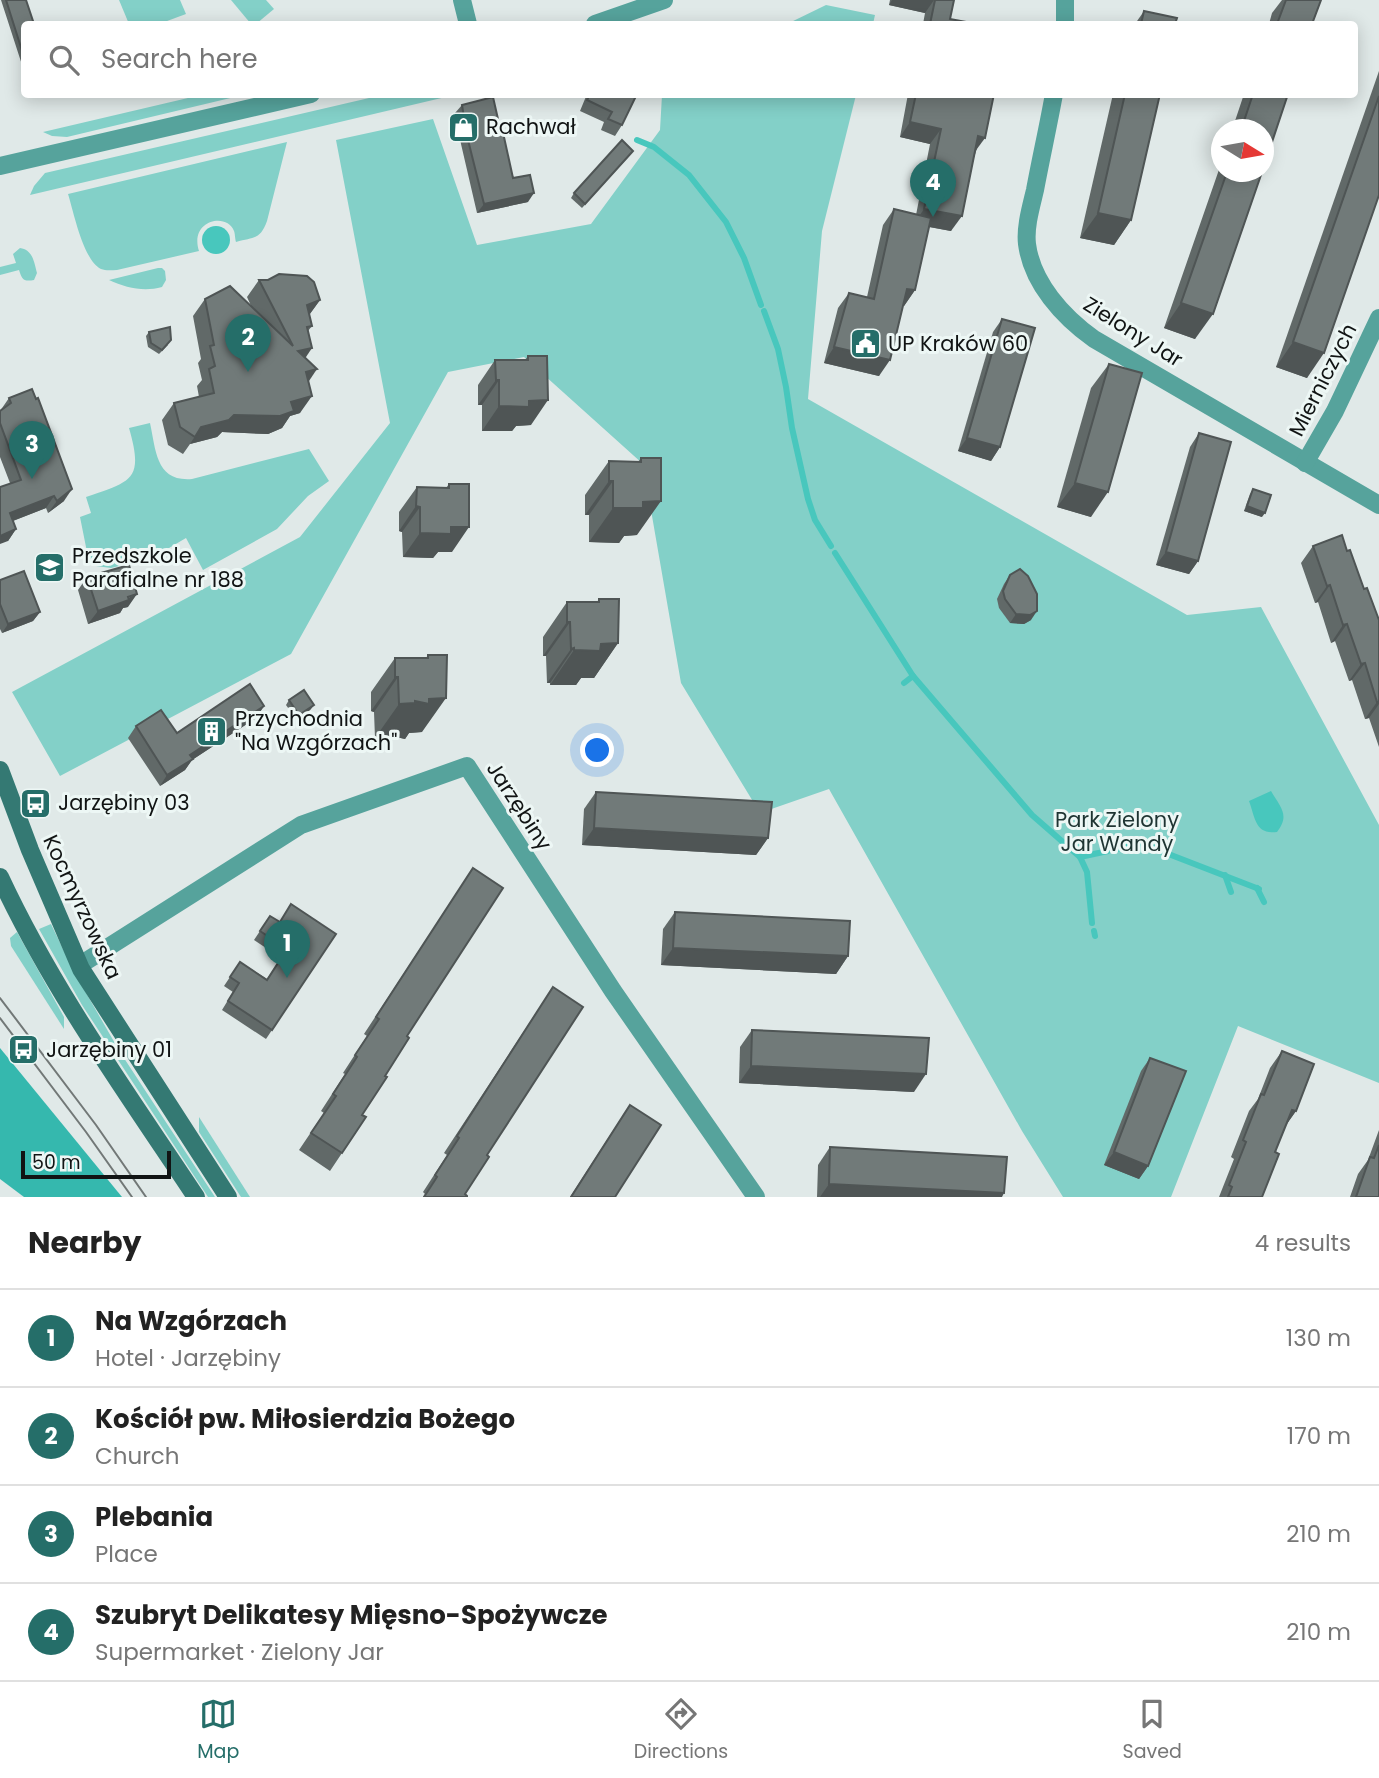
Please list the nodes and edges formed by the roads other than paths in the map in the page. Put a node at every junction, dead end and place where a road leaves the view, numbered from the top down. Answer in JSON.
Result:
{"nodes":[{"id":1,"x":462,"y":0,"type":"edge"},
{"id":2,"x":664,"y":0,"type":"edge"},
{"id":3,"x":1065,"y":0,"type":"edge"},
{"id":4,"x":467,"y":21,"type":"edge"},
{"id":5,"x":604,"y":21,"type":"edge"},
{"id":6,"x":1065,"y":21,"type":"edge"},
{"id":7,"x":294,"y":98,"type":"edge"},
{"id":8,"x":1053,"y":98,"type":"edge"},
{"id":9,"x":0,"y":166,"type":"edge"},
{"id":10,"x":1379,"y":317,"type":"edge"},
{"id":11,"x":1305,"y":463,"type":"junction"},
{"id":12,"x":1379,"y":505,"type":"edge"},
{"id":13,"x":0,"y":770,"type":"edge"},
{"id":14,"x":0,"y":877,"type":"edge"},
{"id":15,"x":80,"y":965,"type":"junction"},
{"id":16,"x":196,"y":1197,"type":"edge"},
{"id":17,"x":228,"y":1197,"type":"edge"},
{"id":18,"x":756,"y":1197,"type":"edge"}],
"edges":[{"from":1,"to":4,"type":"street"},
{"from":2,"to":5,"type":"street"},
{"from":3,"to":6,"type":"street"},
{"from":7,"to":9,"type":"street"},
{"from":8,"to":11,"type":"street","name":"Zielony Jar"},
{"from":10,"to":11,"type":"street","name":"Mierniczych"},
{"from":11,"to":12,"type":"street","name":"Zielony Jar"},
{"from":13,"to":15,"type":"main road","name":"Kocmyrzowska"},
{"from":14,"to":16,"type":"main road"},
{"from":15,"to":17,"type":"main road","name":"Kocmyrzowska"},
{"from":15,"to":18,"type":"street","name":"Jarzębiny"}]}
